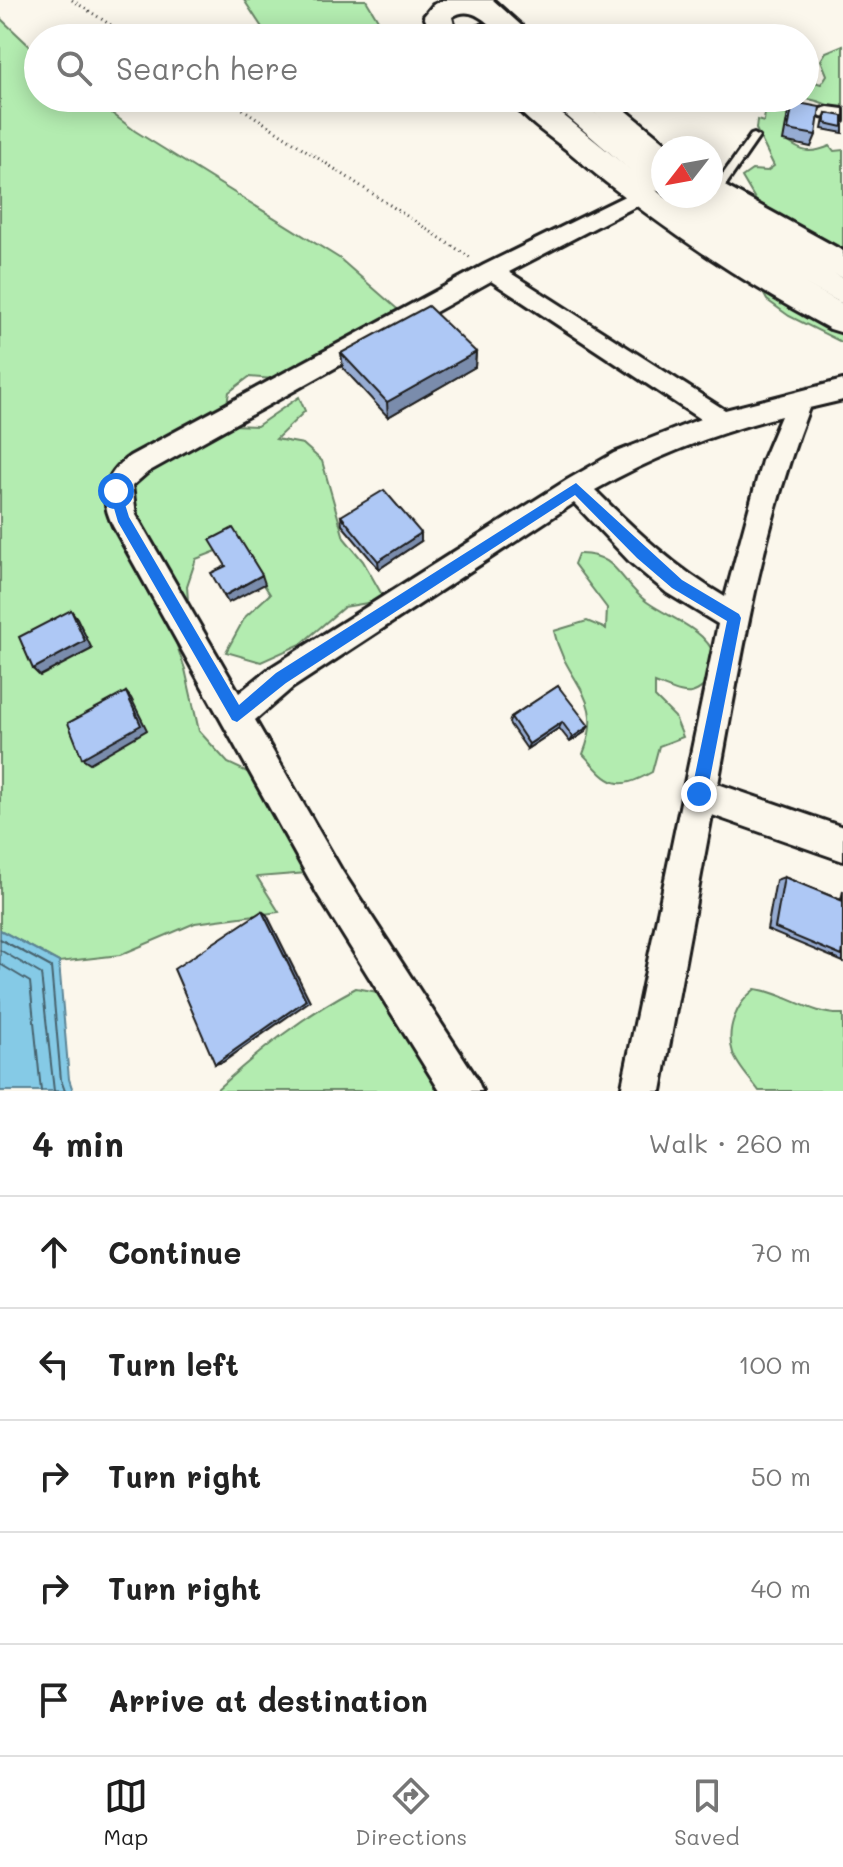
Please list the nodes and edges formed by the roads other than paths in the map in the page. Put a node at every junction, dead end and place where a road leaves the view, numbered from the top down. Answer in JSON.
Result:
{"nodes":[{"id":1,"x":416,"y":3,"type":"dead end"},
{"id":2,"x":467,"y":19,"type":"edge"},
{"id":3,"x":543,"y":112,"type":"edge"},
{"id":4,"x":574,"y":112,"type":"edge"},
{"id":5,"x":610,"y":112,"type":"edge"},
{"id":6,"x":754,"y":137,"type":"dead end"},
{"id":7,"x":651,"y":147,"type":"edge"},
{"id":8,"x":723,"y":171,"type":"edge"},
{"id":9,"x":651,"y":190,"type":"edge"},
{"id":10,"x":723,"y":205,"type":"edge"},
{"id":11,"x":674,"y":208,"type":"edge"},
{"id":12,"x":717,"y":208,"type":"edge"},
{"id":13,"x":843,"y":266,"type":"edge"},
{"id":14,"x":492,"y":271,"type":"junction"},
{"id":15,"x":843,"y":292,"type":"edge"},
{"id":16,"x":843,"y":320,"type":"edge"},
{"id":17,"x":843,"y":390,"type":"edge"},
{"id":18,"x":798,"y":404,"type":"junction"},
{"id":19,"x":722,"y":421,"type":"junction"},
{"id":20,"x":576,"y":488,"type":"junction"},
{"id":21,"x":734,"y":618,"type":"junction"},
{"id":22,"x":237,"y":715,"type":"junction"},
{"id":23,"x":699,"y":794,"type":"junction"},
{"id":24,"x":843,"y":844,"type":"edge"},
{"id":25,"x":462,"y":1091,"type":"edge"},
{"id":26,"x":641,"y":1091,"type":"edge"}],
"edges":[{"from":1,"to":2,"type":"highway"},
{"from":3,"to":9,"type":"highway"},
{"from":4,"to":9,"type":"street"},
{"from":5,"to":7,"type":"highway"},
{"from":6,"to":8,"type":"lane"},
{"from":9,"to":14,"type":"street"},
{"from":10,"to":13,"type":"highway"},
{"from":11,"to":16,"type":"highway"},
{"from":12,"to":15,"type":"street"},
{"from":14,"to":19,"type":"street"},
{"from":14,"to":22,"type":"street"},
{"from":17,"to":18,"type":"street"},
{"from":18,"to":19,"type":"street"},
{"from":18,"to":21,"type":"street"},
{"from":19,"to":20,"type":"street"},
{"from":20,"to":21,"type":"street"},
{"from":20,"to":22,"type":"street"},
{"from":21,"to":23,"type":"street"},
{"from":22,"to":25,"type":"street"},
{"from":23,"to":24,"type":"street"},
{"from":23,"to":26,"type":"street"}]}
